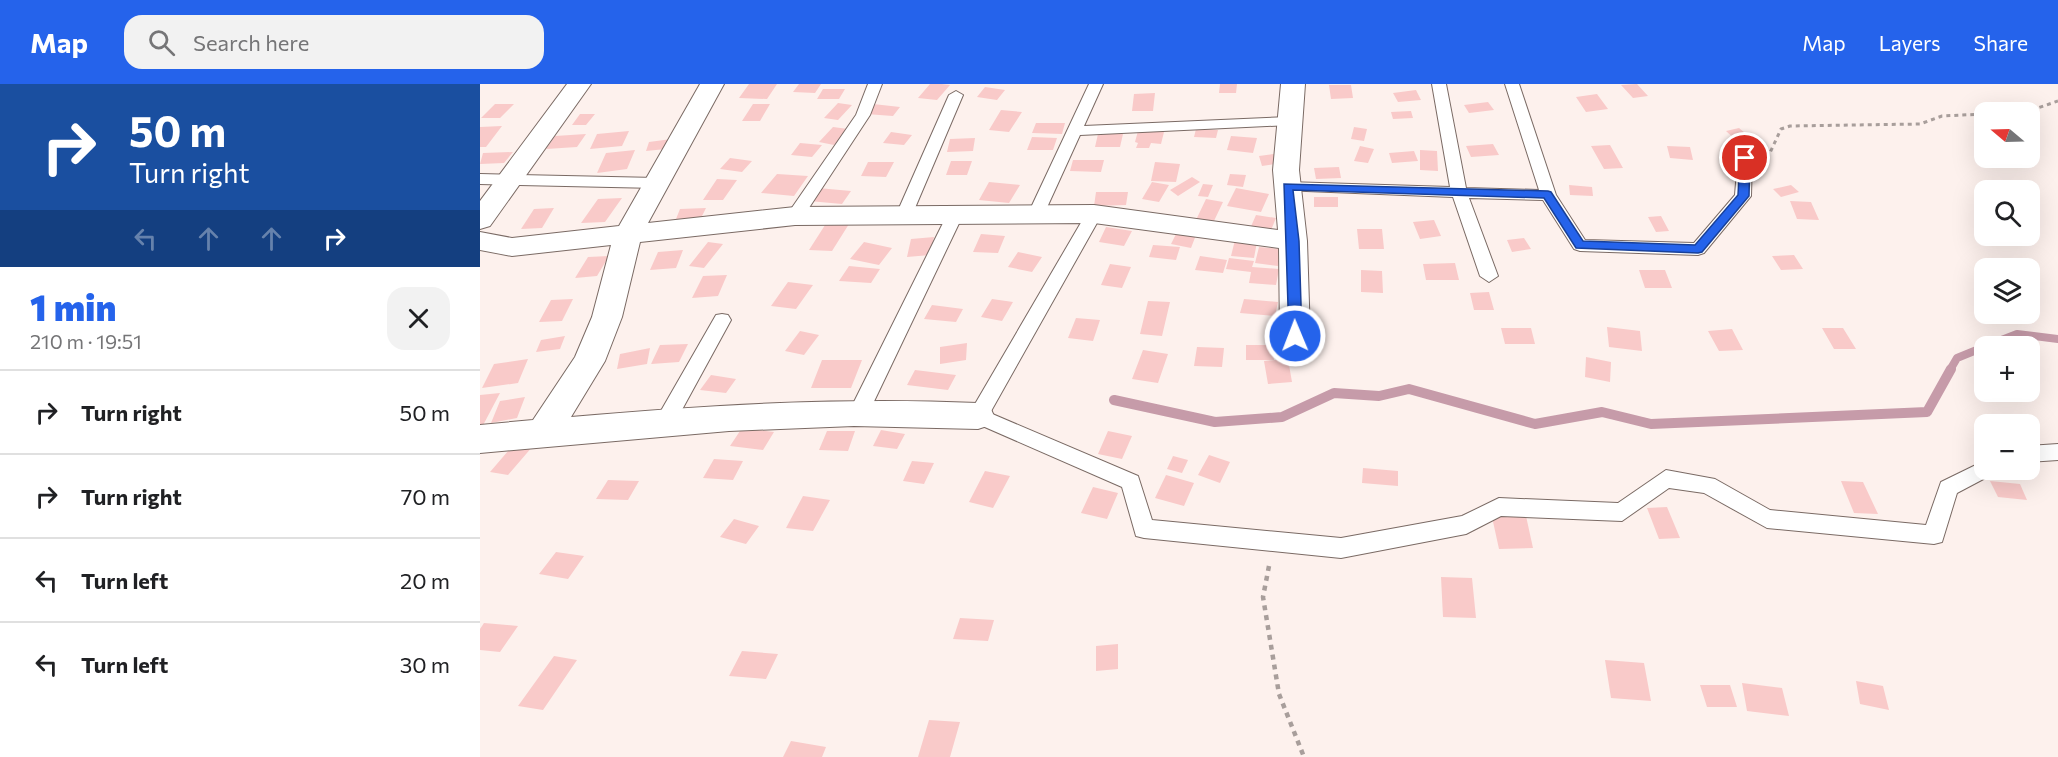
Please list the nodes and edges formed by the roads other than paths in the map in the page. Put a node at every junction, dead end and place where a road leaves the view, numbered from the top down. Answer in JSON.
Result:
{"nodes":[{"id":1,"x":579,"y":84,"type":"edge"},
{"id":2,"x":712,"y":84,"type":"edge"},
{"id":3,"x":875,"y":84,"type":"edge"},
{"id":4,"x":1096,"y":84,"type":"edge"},
{"id":5,"x":1293,"y":84,"type":"edge"},
{"id":6,"x":1439,"y":84,"type":"edge"},
{"id":7,"x":1512,"y":84,"type":"edge"},
{"id":8,"x":956,"y":95,"type":"dead end"},
{"id":9,"x":1290,"y":121,"type":"junction"},
{"id":10,"x":1074,"y":131,"type":"junction"},
{"id":11,"x":1745,"y":158,"type":"road end"},
{"id":12,"x":480,"y":179,"type":"edge"},
{"id":13,"x":510,"y":179,"type":"junction"},
{"id":14,"x":657,"y":183,"type":"junction"},
{"id":15,"x":1287,"y":187,"type":"junction"},
{"id":16,"x":1459,"y":192,"type":"junction"},
{"id":17,"x":1548,"y":195,"type":"junction"},
{"id":18,"x":1036,"y":214,"type":"junction"},
{"id":19,"x":1094,"y":214,"type":"junction"},
{"id":20,"x":904,"y":215,"type":"junction"},
{"id":21,"x":955,"y":215,"type":"junction"},
{"id":22,"x":795,"y":216,"type":"junction"},
{"id":23,"x":480,"y":220,"type":"edge"},
{"id":24,"x":628,"y":235,"type":"junction"},
{"id":25,"x":480,"y":241,"type":"edge"},
{"id":26,"x":1293,"y":241,"type":"junction"},
{"id":27,"x":1489,"y":276,"type":"dead end"},
{"id":28,"x":722,"y":321,"type":"dead end"},
{"id":29,"x":1295,"y":336,"type":"dead end"},
{"id":30,"x":858,"y":414,"type":"junction"},
{"id":31,"x":978,"y":416,"type":"junction"},
{"id":32,"x":665,"y":422,"type":"junction"},
{"id":33,"x":543,"y":433,"type":"junction"},
{"id":34,"x":480,"y":439,"type":"edge"},
{"id":35,"x":2058,"y":452,"type":"edge"},
{"id":36,"x":2040,"y":453,"type":"edge"},
{"id":37,"x":1974,"y":474,"type":"edge"}],
"edges":[{"from":1,"to":13,"type":"street"},
{"from":2,"to":14,"type":"street"},
{"from":3,"to":22,"type":"lane"},
{"from":4,"to":10,"type":"lane"},
{"from":5,"to":9,"type":"street"},
{"from":6,"to":16,"type":"lane"},
{"from":7,"to":17,"type":"lane"},
{"from":8,"to":20,"type":"lane"},
{"from":9,"to":10,"type":"lane"},
{"from":9,"to":15,"type":"street"},
{"from":10,"to":18,"type":"lane"},
{"from":11,"to":17,"type":"lane"},
{"from":12,"to":13,"type":"lane"},
{"from":13,"to":14,"type":"lane"},
{"from":13,"to":23,"type":"street"},
{"from":14,"to":24,"type":"street"},
{"from":15,"to":16,"type":"lane"},
{"from":15,"to":26,"type":"street"},
{"from":16,"to":17,"type":"lane"},
{"from":16,"to":27,"type":"lane"},
{"from":18,"to":19,"type":"street"},
{"from":18,"to":21,"type":"street"},
{"from":19,"to":26,"type":"street"},
{"from":19,"to":31,"type":"lane"},
{"from":20,"to":21,"type":"street"},
{"from":20,"to":22,"type":"street"},
{"from":21,"to":30,"type":"lane"},
{"from":22,"to":24,"type":"street"},
{"from":24,"to":25,"type":"street"},
{"from":24,"to":33,"type":"street"},
{"from":26,"to":29,"type":"street"},
{"from":28,"to":32,"type":"lane"},
{"from":30,"to":31,"type":"street"},
{"from":30,"to":32,"type":"street"},
{"from":31,"to":37,"type":"lane"},
{"from":32,"to":33,"type":"street"},
{"from":33,"to":34,"type":"street"},
{"from":35,"to":36,"type":"lane"}]}
